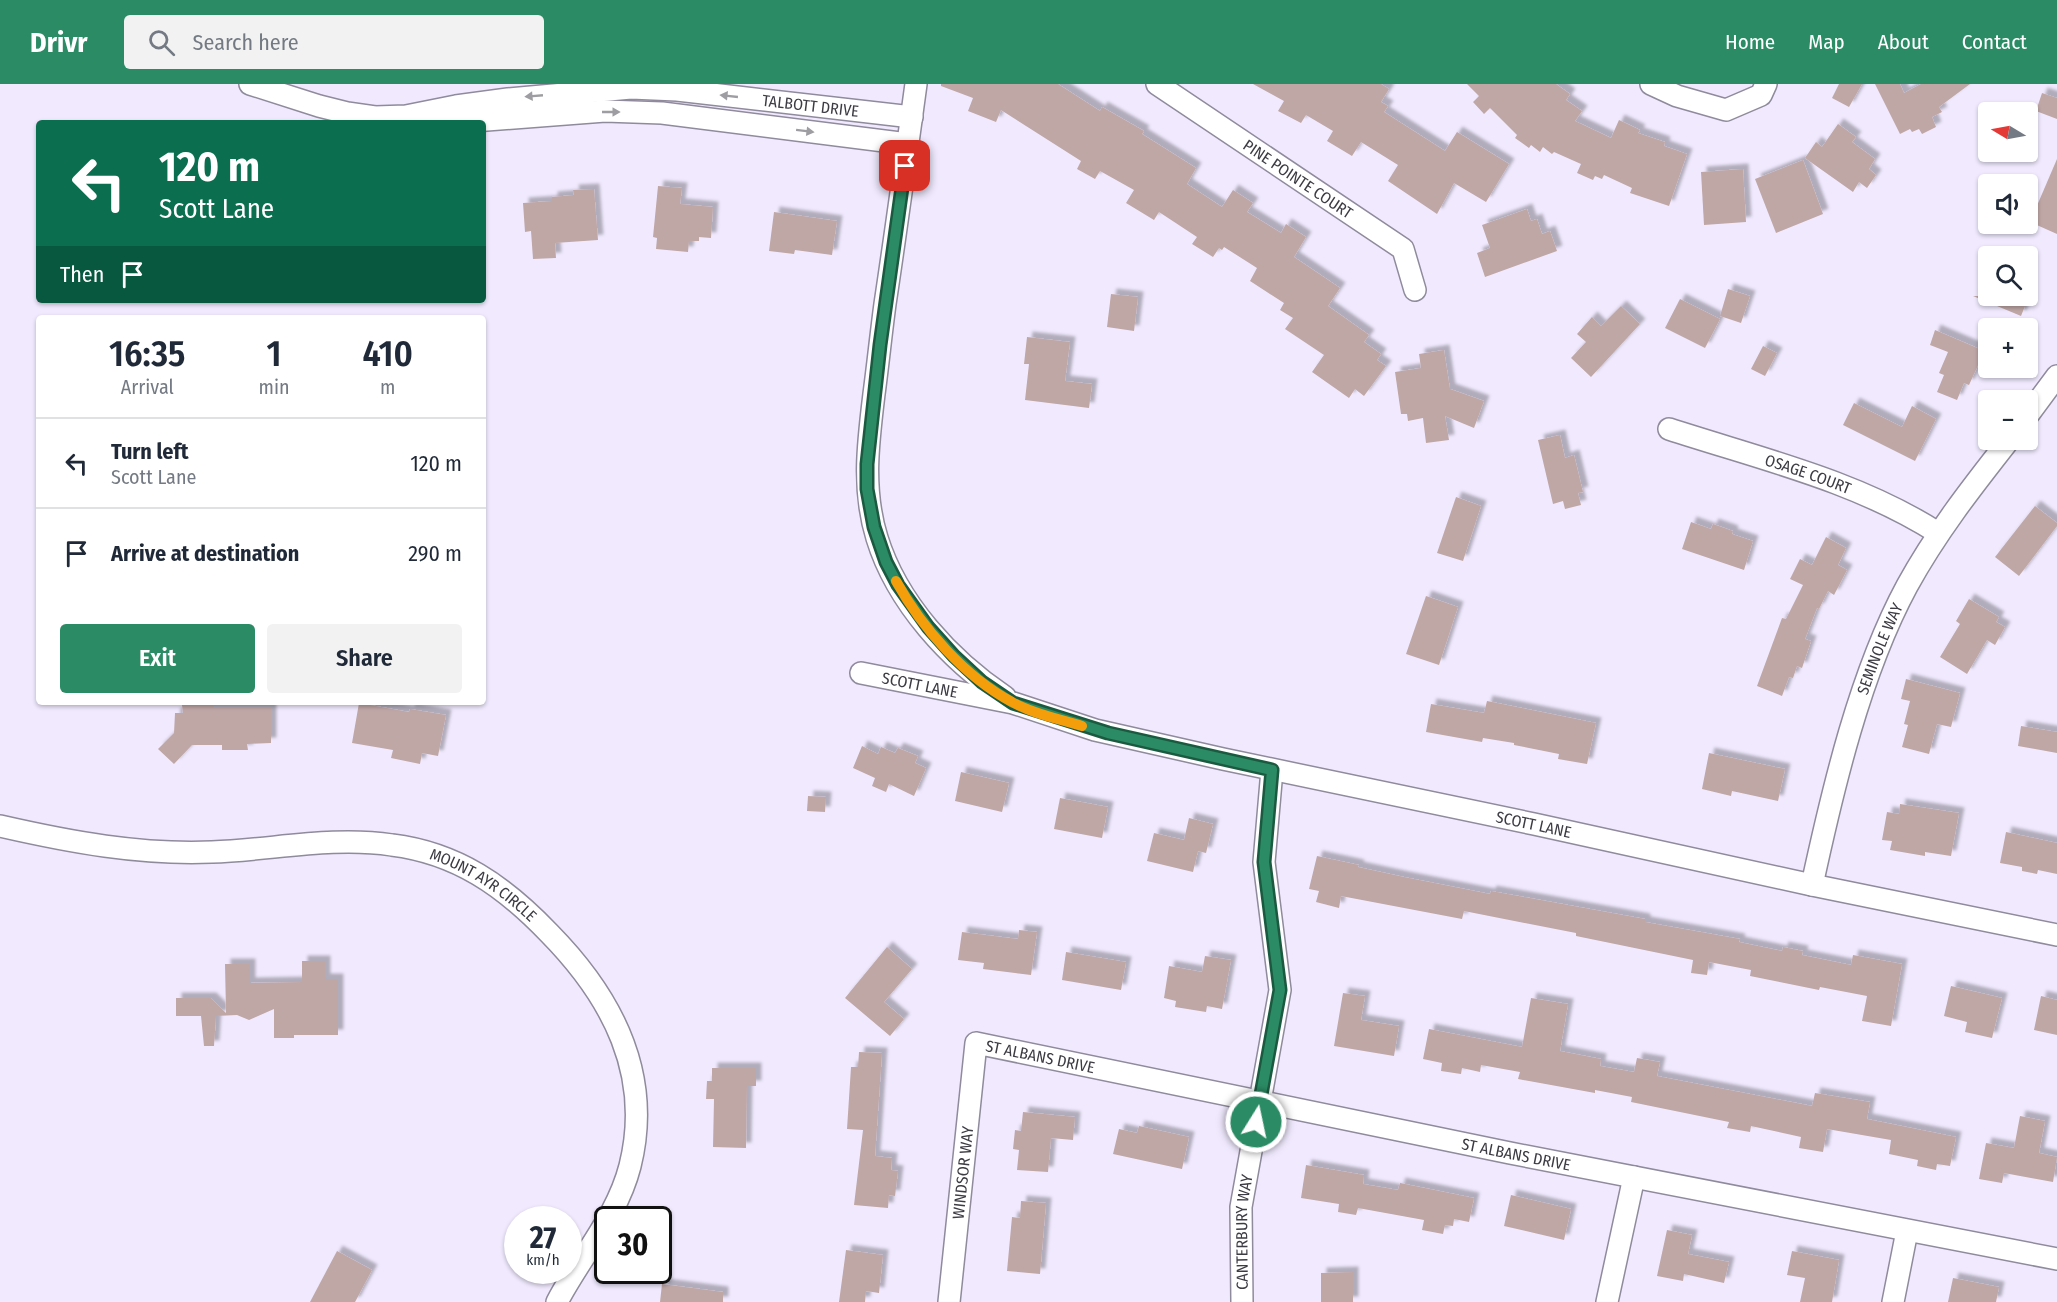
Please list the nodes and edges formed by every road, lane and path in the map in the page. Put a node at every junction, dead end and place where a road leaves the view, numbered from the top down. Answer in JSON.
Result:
{"nodes":[{"id":1,"x":250,"y":84,"type":"edge"},
{"id":2,"x":916,"y":84,"type":"edge"},
{"id":3,"x":1157,"y":84,"type":"edge"},
{"id":4,"x":1651,"y":84,"type":"edge"},
{"id":5,"x":1766,"y":84,"type":"edge"},
{"id":6,"x":603,"y":87,"type":"edge"},
{"id":7,"x":406,"y":116,"type":"junction"},
{"id":8,"x":912,"y":117,"type":"junction"},
{"id":9,"x":460,"y":120,"type":"edge"},
{"id":10,"x":486,"y":120,"type":"edge"},
{"id":11,"x":908,"y":144,"type":"junction"},
{"id":12,"x":1415,"y":290,"type":"dead end"},
{"id":13,"x":2057,"y":375,"type":"edge"},
{"id":14,"x":2038,"y":401,"type":"edge"},
{"id":15,"x":1669,"y":429,"type":"dead end"},
{"id":16,"x":2001,"y":450,"type":"edge"},
{"id":17,"x":1938,"y":533,"type":"junction"},
{"id":18,"x":861,"y":673,"type":"dead end"},
{"id":19,"x":1013,"y":703,"type":"junction"},
{"id":20,"x":1272,"y":770,"type":"junction"},
{"id":21,"x":0,"y":826,"type":"edge"},
{"id":22,"x":1812,"y":885,"type":"junction"},
{"id":23,"x":2057,"y":935,"type":"edge"},
{"id":24,"x":976,"y":1043,"type":"joint"},
{"id":25,"x":1260,"y":1101,"type":"junction"},
{"id":26,"x":1634,"y":1177,"type":"junction"},
{"id":27,"x":1907,"y":1231,"type":"junction"},
{"id":28,"x":2057,"y":1259,"type":"edge"},
{"id":29,"x":557,"y":1302,"type":"edge"},
{"id":30,"x":949,"y":1302,"type":"edge"},
{"id":31,"x":1242,"y":1302,"type":"edge"},
{"id":32,"x":1607,"y":1302,"type":"edge"},
{"id":33,"x":1893,"y":1302,"type":"edge"}],
"edges":[{"from":1,"to":7,"type":"street","name":"TALBOTT DRIVE"},
{"from":2,"to":8,"type":"street","name":"SCOTT LANE"},
{"from":3,"to":12,"type":"street","name":"PINE POINTE COURT"},
{"from":4,"to":5,"type":"street"},
{"from":6,"to":7,"type":"street","name":"TALBOTT DRIVE","one_way":true},
{"from":8,"to":6,"type":"street","name":"TALBOTT DRIVE","one_way":true},
{"from":7,"to":9,"type":"street","one_way":true},
{"from":8,"to":11,"type":"street","name":"SCOTT LANE"},
{"from":10,"to":11,"type":"street","one_way":true},
{"from":11,"to":19,"type":"street","name":"SCOTT LANE"},
{"from":13,"to":14,"type":"street"},
{"from":15,"to":17,"type":"street","name":"OSAGE COURT"},
{"from":16,"to":17,"type":"street","name":"SEMINOLE WAY"},
{"from":17,"to":22,"type":"street","name":"SEMINOLE WAY"},
{"from":18,"to":19,"type":"street","name":"SCOTT LANE"},
{"from":19,"to":20,"type":"street","name":"SCOTT LANE"},
{"from":20,"to":22,"type":"street","name":"SCOTT LANE"},
{"from":20,"to":25,"type":"street","name":"CANTERBURY WAY"},
{"from":21,"to":29,"type":"street","name":"MOUNT AYR CIRCLE"},
{"from":22,"to":23,"type":"street","name":"SCOTT LANE"},
{"from":24,"to":25,"type":"street","name":"ST ALBANS DRIVE"},
{"from":24,"to":30,"type":"street","name":"WINDSOR WAY"},
{"from":25,"to":26,"type":"street","name":"ST ALBANS DRIVE"},
{"from":25,"to":31,"type":"street","name":"CANTERBURY WAY"},
{"from":26,"to":27,"type":"street","name":"ST ALBANS DRIVE"},
{"from":26,"to":32,"type":"street"},
{"from":27,"to":28,"type":"street","name":"ST ALBANS DRIVE"},
{"from":27,"to":33,"type":"street"}]}
